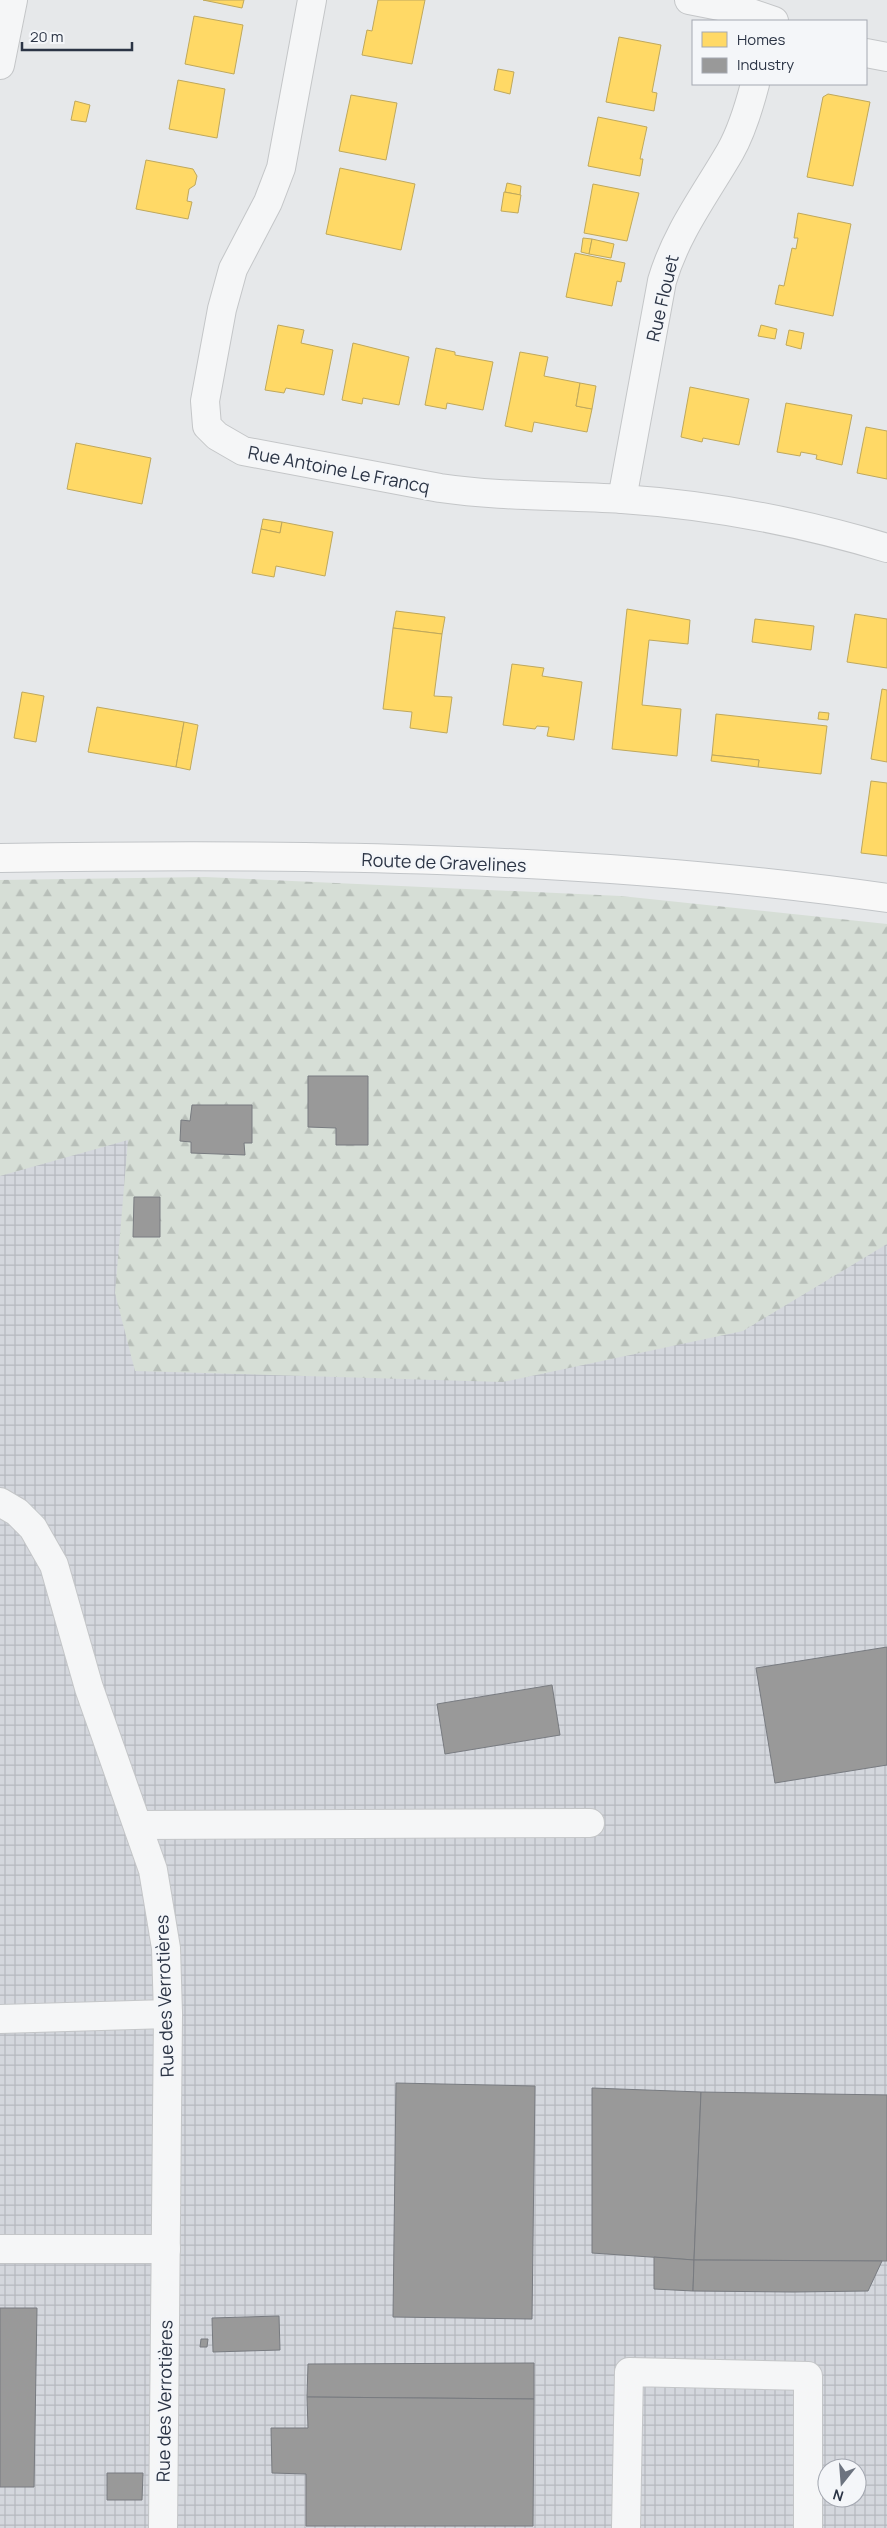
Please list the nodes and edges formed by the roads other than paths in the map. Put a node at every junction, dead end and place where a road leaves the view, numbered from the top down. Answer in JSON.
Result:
{"nodes":[{"id":1,"x":13,"y":0,"type":"edge"},
{"id":2,"x":312,"y":0,"type":"edge"},
{"id":3,"x":689,"y":0,"type":"edge"},
{"id":4,"x":769,"y":20,"type":"edge"},
{"id":5,"x":867,"y":53,"type":"edge"},
{"id":6,"x":887,"y":57,"type":"edge"},
{"id":7,"x":0,"y":65,"type":"edge"},
{"id":8,"x":755,"y":85,"type":"edge"},
{"id":9,"x":622,"y":499,"type":"junction"},
{"id":10,"x":887,"y":548,"type":"edge"},
{"id":11,"x":0,"y":858,"type":"edge"},
{"id":12,"x":887,"y":898,"type":"edge"},
{"id":13,"x":0,"y":1502,"type":"edge"},
{"id":14,"x":590,"y":1823,"type":"dead end"},
{"id":15,"x":138,"y":1825,"type":"junction"},
{"id":16,"x":168,"y":2014,"type":"junction"},
{"id":17,"x":0,"y":2019,"type":"edge"},
{"id":18,"x":0,"y":2249,"type":"edge"},
{"id":19,"x":166,"y":2249,"type":"junction"},
{"id":20,"x":163,"y":2528,"type":"edge"},
{"id":21,"x":626,"y":2528,"type":"edge"},
{"id":22,"x":808,"y":2528,"type":"edge"}],
"edges":[{"from":1,"to":7,"type":"street"},
{"from":2,"to":9,"type":"street","name":"Rue Antoine Le Francq"},
{"from":3,"to":4,"type":"street"},
{"from":5,"to":6,"type":"street"},
{"from":8,"to":9,"type":"street","name":"Rue Flouet"},
{"from":9,"to":10,"type":"street","name":"Rue Antoine Le Francq"},
{"from":11,"to":12,"type":"main road","name":"Route de Gravelines"},
{"from":13,"to":15,"type":"street","name":"Rue des Verrotières"},
{"from":14,"to":15,"type":"street"},
{"from":15,"to":16,"type":"street","name":"Rue des Verrotières"},
{"from":16,"to":17,"type":"street"},
{"from":16,"to":19,"type":"street","name":"Rue des Verrotières"},
{"from":18,"to":19,"type":"street"},
{"from":19,"to":20,"type":"street","name":"Rue des Verrotières"},
{"from":21,"to":22,"type":"street"}]}
